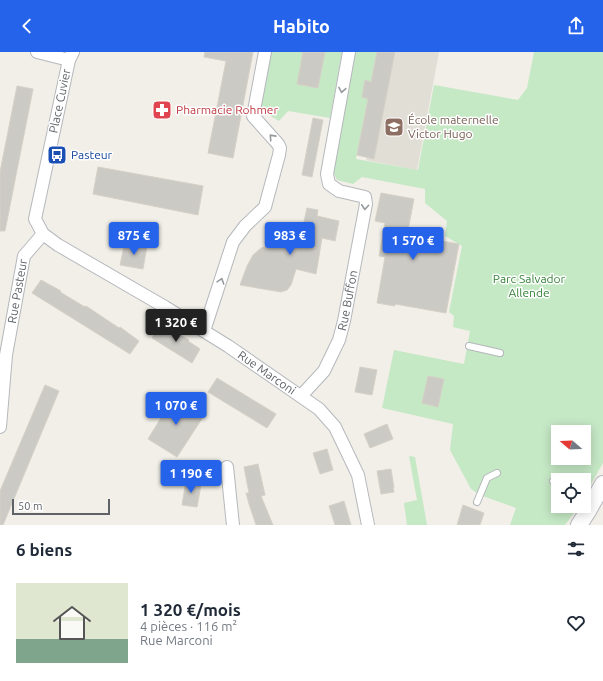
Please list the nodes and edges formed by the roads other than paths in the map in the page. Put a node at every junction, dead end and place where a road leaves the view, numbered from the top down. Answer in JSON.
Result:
{"nodes":[{"id":1,"x":37,"y":52,"type":"edge"},
{"id":2,"x":265,"y":52,"type":"edge"},
{"id":3,"x":349,"y":52,"type":"edge"},
{"id":4,"x":71,"y":56,"type":"edge"},
{"id":5,"x":43,"y":234,"type":"junction"},
{"id":6,"x":204,"y":331,"type":"junction"},
{"id":7,"x":469,"y":346,"type":"dead end"},
{"id":8,"x":500,"y":353,"type":"dead end"},
{"id":9,"x":3,"y":355,"type":"edge"},
{"id":10,"x":301,"y":396,"type":"junction"},
{"id":11,"x":0,"y":426,"type":"edge"},
{"id":12,"x":227,"y":467,"type":"dead end"},
{"id":13,"x":497,"y":473,"type":"dead end"},
{"id":14,"x":603,"y":484,"type":"edge"},
{"id":15,"x":591,"y":501,"type":"edge"},
{"id":16,"x":478,"y":502,"type":"dead end"},
{"id":17,"x":584,"y":513,"type":"edge"},
{"id":18,"x":233,"y":525,"type":"edge"},
{"id":19,"x":368,"y":525,"type":"edge"},
{"id":20,"x":579,"y":525,"type":"edge"}],
"edges":[{"from":1,"to":4,"type":"street"},
{"from":6,"to":2,"type":"street","one_way":true},
{"from":3,"to":10,"type":"street","name":"Rue Buffon","one_way":true},
{"from":4,"to":5,"type":"street","name":"Place Cuvier"},
{"from":5,"to":6,"type":"street","name":"Rue Marconi"},
{"from":5,"to":9,"type":"street","name":"Rue Pasteur"},
{"from":6,"to":10,"type":"street","name":"Rue Marconi"},
{"from":7,"to":8,"type":"lane"},
{"from":9,"to":11,"type":"street","name":"Rue Pasteur"},
{"from":10,"to":19,"type":"street","name":"Rue Marconi"},
{"from":12,"to":18,"type":"street"},
{"from":13,"to":16,"type":"lane"},
{"from":14,"to":15,"type":"street"},
{"from":17,"to":20,"type":"street"}]}
